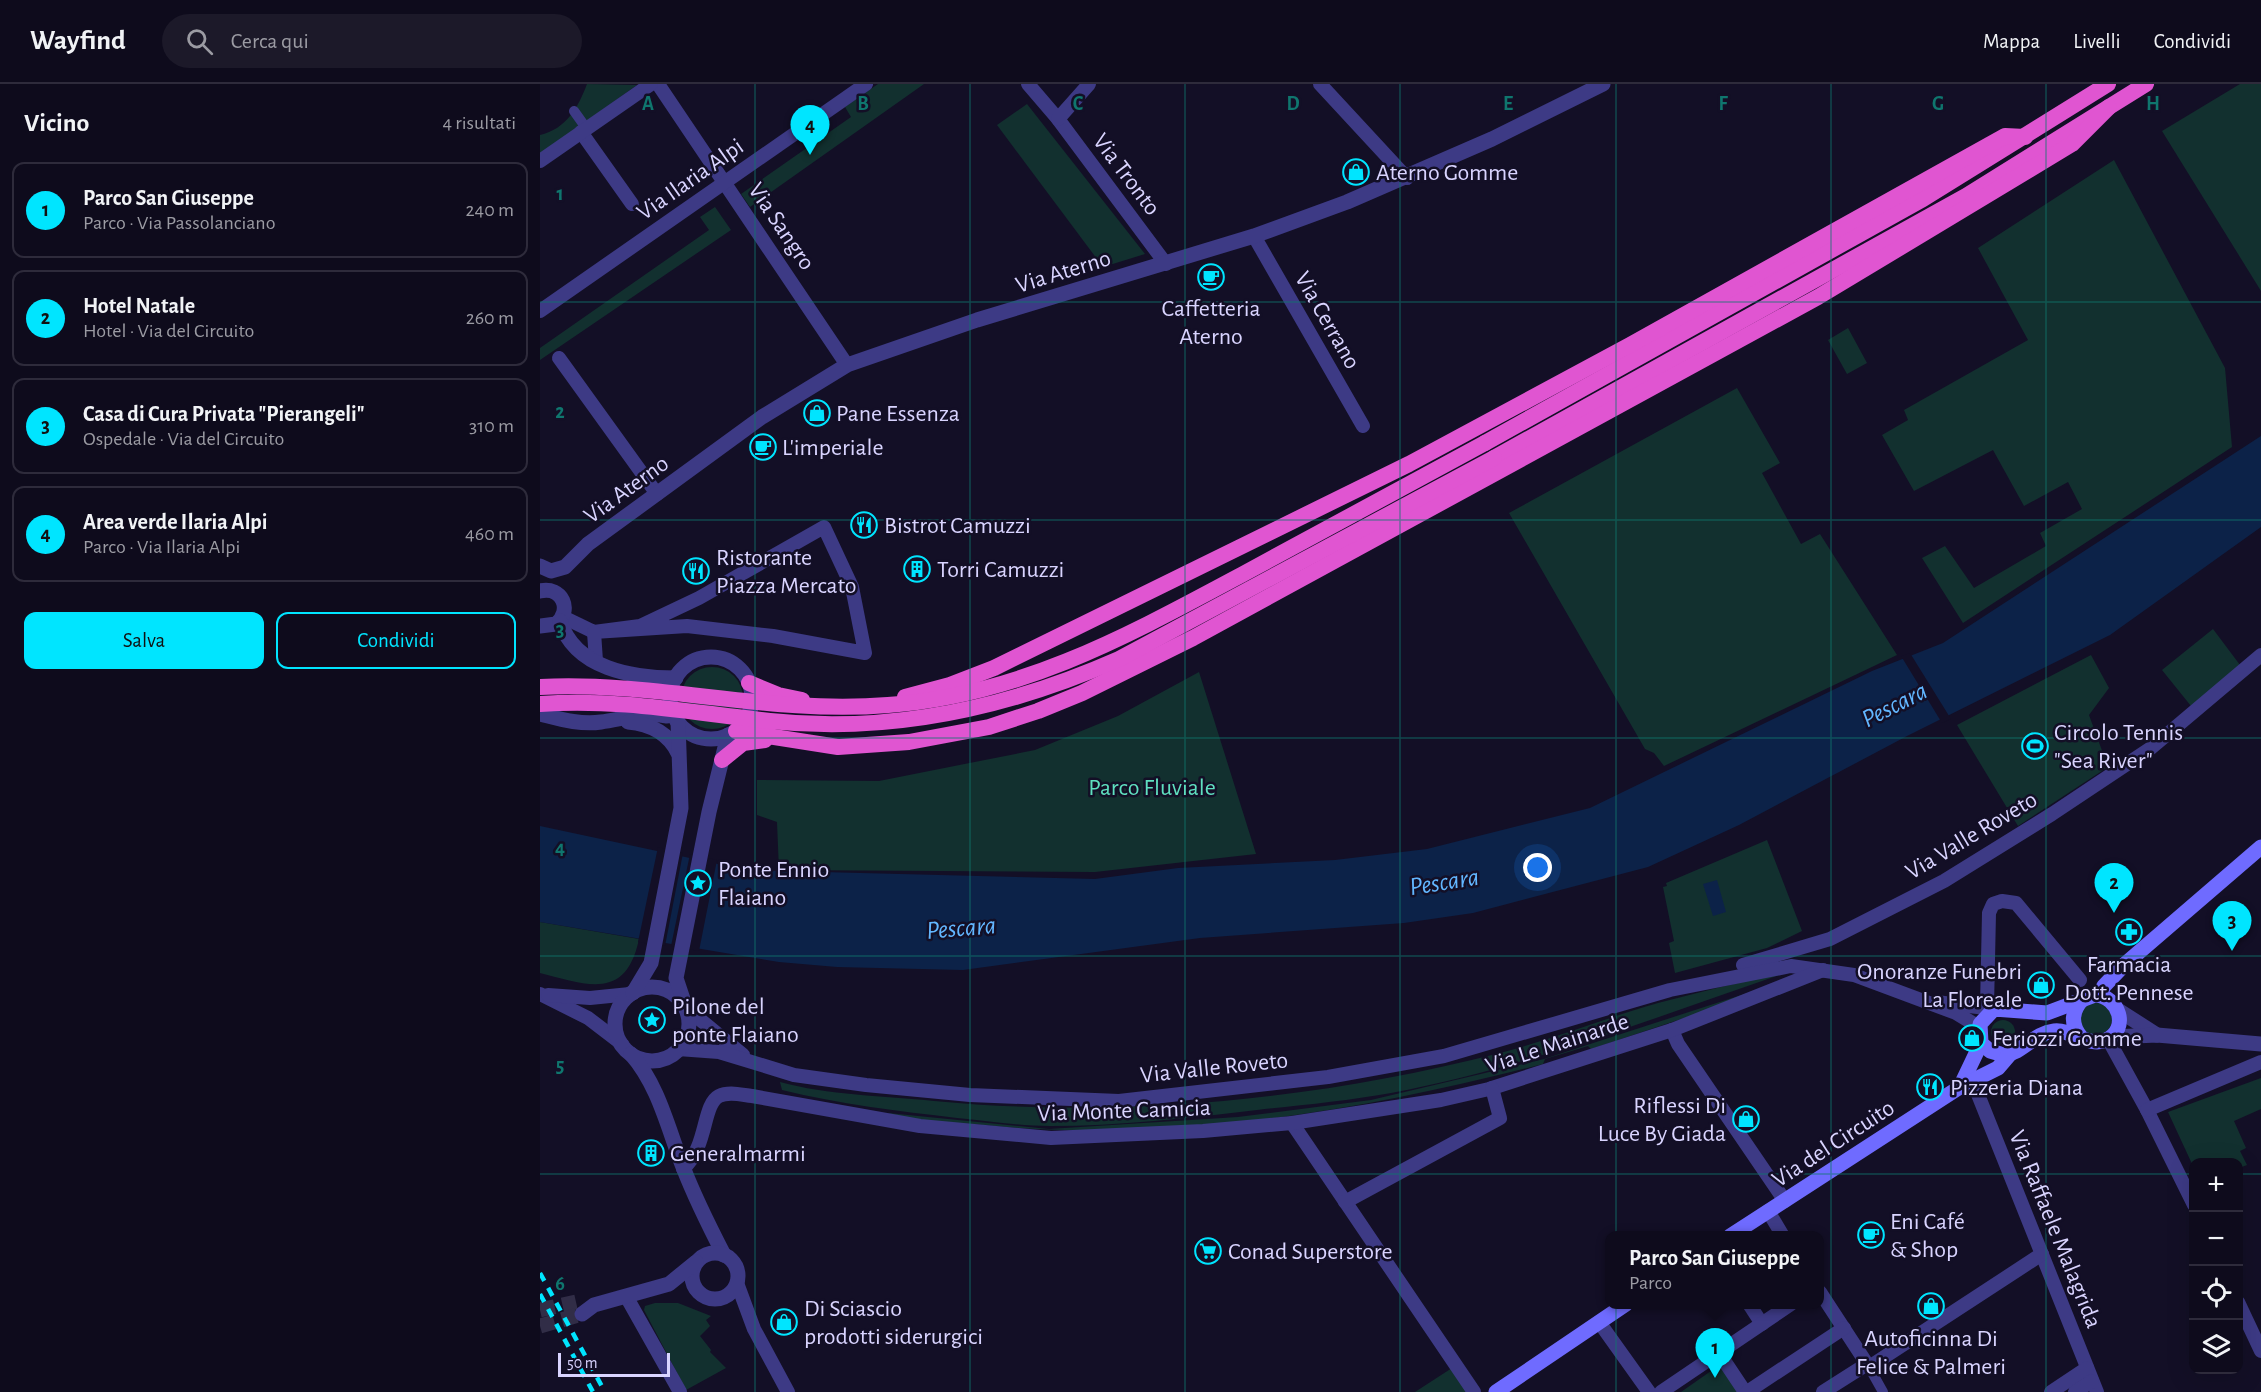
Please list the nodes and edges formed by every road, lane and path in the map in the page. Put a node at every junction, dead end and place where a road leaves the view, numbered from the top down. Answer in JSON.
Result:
{"nodes":[{"id":1,"x":651,"y":84,"type":"edge"},
{"id":2,"x":658,"y":84,"type":"edge"},
{"id":3,"x":866,"y":84,"type":"edge"},
{"id":4,"x":1028,"y":84,"type":"edge"},
{"id":5,"x":1089,"y":84,"type":"edge"},
{"id":6,"x":1320,"y":84,"type":"edge"},
{"id":7,"x":1603,"y":84,"type":"edge"},
{"id":8,"x":2109,"y":84,"type":"edge"},
{"id":9,"x":2146,"y":84,"type":"edge"},
{"id":10,"x":2109,"y":108,"type":"junction"},
{"id":11,"x":574,"y":111,"type":"dead end"},
{"id":12,"x":1058,"y":119,"type":"junction"},
{"id":13,"x":583,"y":128,"type":"junction"},
{"id":14,"x":2025,"y":137,"type":"junction"},
{"id":15,"x":540,"y":160,"type":"edge"},
{"id":16,"x":1407,"y":178,"type":"junction"},
{"id":17,"x":726,"y":182,"type":"junction"},
{"id":18,"x":632,"y":204,"type":"dead end"},
{"id":19,"x":1254,"y":236,"type":"junction"},
{"id":20,"x":1166,"y":264,"type":"junction"},
{"id":21,"x":540,"y":311,"type":"edge"},
{"id":22,"x":559,"y":358,"type":"dead end"},
{"id":23,"x":847,"y":365,"type":"junction"},
{"id":24,"x":1363,"y":426,"type":"dead end"},
{"id":25,"x":1490,"y":451,"type":"junction"},
{"id":26,"x":657,"y":494,"type":"junction"},
{"id":27,"x":566,"y":566,"type":"junction"},
{"id":28,"x":540,"y":567,"type":"edge"},
{"id":29,"x":550,"y":592,"type":"edge"},
{"id":30,"x":561,"y":619,"type":"junction"},
{"id":31,"x":540,"y":626,"type":"edge"},
{"id":32,"x":594,"y":632,"type":"junction"},
{"id":33,"x":2261,"y":655,"type":"edge"},
{"id":34,"x":596,"y":661,"type":"junction"},
{"id":35,"x":676,"y":678,"type":"junction"},
{"id":36,"x":749,"y":683,"type":"junction"},
{"id":37,"x":540,"y":687,"type":"edge"},
{"id":38,"x":540,"y":704,"type":"edge"},
{"id":39,"x":540,"y":714,"type":"edge"},
{"id":40,"x":677,"y":720,"type":"junction"},
{"id":41,"x":604,"y":722,"type":"junction"},
{"id":42,"x":732,"y":733,"type":"junction"},
{"id":43,"x":804,"y":741,"type":"junction"},
{"id":44,"x":679,"y":755,"type":"junction"},
{"id":45,"x":722,"y":760,"type":"junction"},
{"id":46,"x":2261,"y":847,"type":"edge"},
{"id":47,"x":1826,"y":969,"type":"junction"},
{"id":48,"x":2080,"y":980,"type":"dead end"},
{"id":49,"x":1670,"y":990,"type":"junction"},
{"id":50,"x":631,"y":993,"type":"junction"},
{"id":51,"x":541,"y":994,"type":"edge"},
{"id":52,"x":2099,"y":996,"type":"junction"},
{"id":53,"x":2083,"y":999,"type":"junction"},
{"id":54,"x":1928,"y":1002,"type":"junction"},
{"id":55,"x":686,"y":1008,"type":"junction"},
{"id":56,"x":1991,"y":1008,"type":"junction"},
{"id":57,"x":2118,"y":1010,"type":"junction"},
{"id":58,"x":1672,"y":1030,"type":"junction"},
{"id":59,"x":1980,"y":1035,"type":"junction"},
{"id":60,"x":2157,"y":1035,"type":"junction"},
{"id":61,"x":2081,"y":1037,"type":"junction"},
{"id":62,"x":2110,"y":1038,"type":"junction"},
{"id":63,"x":2258,"y":1043,"type":"edge"},
{"id":64,"x":626,"y":1048,"type":"junction"},
{"id":65,"x":674,"y":1053,"type":"junction"},
{"id":66,"x":2010,"y":1054,"type":"junction"},
{"id":67,"x":2261,"y":1062,"type":"edge"},
{"id":68,"x":754,"y":1063,"type":"junction"},
{"id":69,"x":1967,"y":1085,"type":"junction"},
{"id":70,"x":1492,"y":1088,"type":"junction"},
{"id":71,"x":658,"y":1100,"type":"junction"},
{"id":72,"x":2147,"y":1110,"type":"junction"},
{"id":73,"x":1292,"y":1123,"type":"junction"},
{"id":74,"x":683,"y":1169,"type":"junction"},
{"id":75,"x":2189,"y":1197,"type":"edge"},
{"id":76,"x":1785,"y":1201,"type":"junction"},
{"id":77,"x":1345,"y":1202,"type":"junction"},
{"id":78,"x":1768,"y":1211,"type":"junction"},
{"id":79,"x":1738,"y":1231,"type":"edge"},
{"id":80,"x":1780,"y":1231,"type":"edge"},
{"id":81,"x":2042,"y":1254,"type":"junction"},
{"id":82,"x":710,"y":1257,"type":"junction"},
{"id":83,"x":737,"y":1283,"type":"junction"},
{"id":84,"x":669,"y":1284,"type":"junction"},
{"id":85,"x":699,"y":1292,"type":"junction"},
{"id":86,"x":626,"y":1296,"type":"junction"},
{"id":87,"x":1824,"y":1298,"type":"edge"},
{"id":88,"x":584,"y":1307,"type":"tunnel mouth"},
{"id":89,"x":1620,"y":1309,"type":"edge"},
{"id":90,"x":1752,"y":1309,"type":"edge"},
{"id":91,"x":1785,"y":1309,"type":"edge"},
{"id":92,"x":2243,"y":1313,"type":"edge"},
{"id":93,"x":1599,"y":1322,"type":"junction"},
{"id":94,"x":1762,"y":1324,"type":"junction"},
{"id":95,"x":1844,"y":1328,"type":"junction"},
{"id":96,"x":2261,"y":1351,"type":"edge"},
{"id":97,"x":1719,"y":1353,"type":"junction"},
{"id":98,"x":1868,"y":1365,"type":"junction"},
{"id":99,"x":2092,"y":1380,"type":"edge"},
{"id":100,"x":680,"y":1392,"type":"edge"},
{"id":101,"x":788,"y":1392,"type":"edge"},
{"id":102,"x":1474,"y":1392,"type":"edge"},
{"id":103,"x":1496,"y":1392,"type":"edge"},
{"id":104,"x":1649,"y":1392,"type":"edge"},
{"id":105,"x":1661,"y":1392,"type":"edge"},
{"id":106,"x":1746,"y":1392,"type":"edge"},
{"id":107,"x":1823,"y":1392,"type":"edge"},
{"id":108,"x":1883,"y":1392,"type":"edge"},
{"id":109,"x":2051,"y":1392,"type":"edge"},
{"id":110,"x":2075,"y":1392,"type":"edge"}],
"edges":[{"from":1,"to":13,"type":"street"},
{"from":2,"to":17,"type":"street","name":"Via Sangro"},
{"from":3,"to":17,"type":"street","name":"Via Ilaria Alpi"},
{"from":4,"to":12,"type":"street","name":"Via Tronto"},
{"from":5,"to":12,"type":"street"},
{"from":6,"to":16,"type":"street"},
{"from":7,"to":16,"type":"street","name":"Via Aterno"},
{"from":8,"to":14,"type":"highway"},
{"from":9,"to":10,"type":"highway"},
{"from":10,"to":25,"type":"highway"},
{"from":10,"to":43,"type":"highway"},
{"from":11,"to":13,"type":"street"},
{"from":12,"to":20,"type":"street","name":"Via Tronto"},
{"from":13,"to":15,"type":"street"},
{"from":13,"to":18,"type":"street"},
{"from":14,"to":25,"type":"highway"},
{"from":14,"to":36,"type":"highway"},
{"from":16,"to":19,"type":"street","name":"Via Aterno"},
{"from":17,"to":21,"type":"street","name":"Via Ilaria Alpi"},
{"from":17,"to":23,"type":"street","name":"Via Sangro"},
{"from":19,"to":20,"type":"street","name":"Via Aterno"},
{"from":19,"to":24,"type":"street","name":"Via Cerrano"},
{"from":20,"to":23,"type":"street","name":"Via Aterno"},
{"from":22,"to":26,"type":"street"},
{"from":23,"to":26,"type":"street","name":"Via Aterno"},
{"from":25,"to":37,"type":"highway","bridge":true},
{"from":25,"to":38,"type":"highway","bridge":true},
{"from":26,"to":27,"type":"street","name":"Via Aterno"},
{"from":27,"to":28,"type":"street"},
{"from":27,"to":29,"type":"street","name":"Via Aterno"},
{"from":28,"to":29,"type":"street"},
{"from":29,"to":30,"type":"street"},
{"from":30,"to":31,"type":"street"},
{"from":30,"to":32,"type":"street"},
{"from":30,"to":34,"type":"street"},
{"from":32,"to":32,"type":"street"},
{"from":32,"to":34,"type":"street"},
{"from":33,"to":49,"type":"street","name":"Via Valle Roveto"},
{"from":34,"to":35,"type":"street"},
{"from":35,"to":36,"type":"street"},
{"from":35,"to":40,"type":"street"},
{"from":36,"to":42,"type":"street"},
{"from":39,"to":41,"type":"street"},
{"from":40,"to":41,"type":"street"},
{"from":40,"to":42,"type":"street"},
{"from":40,"to":44,"type":"street"},
{"from":41,"to":44,"type":"street"},
{"from":42,"to":43,"type":"highway"},
{"from":42,"to":45,"type":"street"},
{"from":43,"to":45,"type":"highway"},
{"from":44,"to":50,"type":"street"},
{"from":45,"to":55,"type":"street"},
{"from":46,"to":52,"type":"main road"},
{"from":47,"to":49,"type":"street","name":"Via Valle Roveto"},
{"from":47,"to":54,"type":"street"},
{"from":47,"to":58,"type":"street","name":"Via Le Mainarde"},
{"from":48,"to":56,"type":"street"},
{"from":49,"to":68,"type":"street","name":"Via Valle Roveto"},
{"from":50,"to":51,"type":"street"},
{"from":50,"to":55,"type":"street"},
{"from":50,"to":64,"type":"street"},
{"from":51,"to":64,"type":"street"},
{"from":52,"to":53,"type":"main road"},
{"from":52,"to":57,"type":"main road"},
{"from":53,"to":56,"type":"main road"},
{"from":53,"to":61,"type":"main road"},
{"from":54,"to":56,"type":"street"},
{"from":54,"to":59,"type":"street"},
{"from":55,"to":65,"type":"street"},
{"from":55,"to":68,"type":"street","name":"Via Valle Roveto"},
{"from":56,"to":59,"type":"main road"},
{"from":57,"to":60,"type":"street"},
{"from":57,"to":62,"type":"main road"},
{"from":58,"to":70,"type":"street","name":"Via Le Mainarde"},
{"from":58,"to":76,"type":"street"},
{"from":59,"to":66,"type":"main road"},
{"from":59,"to":69,"type":"main road"},
{"from":60,"to":62,"type":"street"},
{"from":60,"to":63,"type":"street"},
{"from":61,"to":62,"type":"main road"},
{"from":61,"to":66,"type":"main road","name":"Via del Circuito"},
{"from":62,"to":72,"type":"street"},
{"from":64,"to":65,"type":"street"},
{"from":64,"to":71,"type":"street"},
{"from":65,"to":68,"type":"street","name":"Via Valle Roveto"},
{"from":65,"to":71,"type":"street"},
{"from":66,"to":69,"type":"main road","name":"Via del Circuito"},
{"from":67,"to":72,"type":"street"},
{"from":69,"to":76,"type":"main road","name":"Via del Circuito"},
{"from":69,"to":81,"type":"street","name":"Via Raffaele Malagrida"},
{"from":70,"to":73,"type":"street","name":"Via Le Mainarde"},
{"from":70,"to":77,"type":"street"},
{"from":71,"to":74,"type":"street"},
{"from":72,"to":75,"type":"street"},
{"from":73,"to":74,"type":"street","name":"Via Monte Camicia"},
{"from":73,"to":77,"type":"street"},
{"from":74,"to":82,"type":"street"},
{"from":76,"to":78,"type":"main road","name":"Via del Circuito"},
{"from":77,"to":102,"type":"street"},
{"from":78,"to":79,"type":"main road","name":"Via del Circuito"},
{"from":78,"to":80,"type":"street"},
{"from":81,"to":98,"type":"street"},
{"from":81,"to":99,"type":"street","name":"Via Raffaele Malagrida"},
{"from":82,"to":83,"type":"street"},
{"from":82,"to":84,"type":"street"},
{"from":82,"to":85,"type":"street"},
{"from":83,"to":85,"type":"street"},
{"from":83,"to":101,"type":"street"},
{"from":84,"to":85,"type":"street"},
{"from":84,"to":86,"type":"street"},
{"from":86,"to":88,"type":"street"},
{"from":86,"to":100,"type":"street"},
{"from":87,"to":95,"type":"street"},
{"from":89,"to":93,"type":"main road"},
{"from":90,"to":94,"type":"street"},
{"from":91,"to":94,"type":"street"},
{"from":92,"to":96,"type":"street"},
{"from":93,"to":103,"type":"main road"},
{"from":93,"to":104,"type":"street"},
{"from":94,"to":97,"type":"street"},
{"from":95,"to":98,"type":"street"},
{"from":95,"to":106,"type":"street"},
{"from":97,"to":105,"type":"street"},
{"from":97,"to":106,"type":"street"},
{"from":98,"to":107,"type":"street"},
{"from":98,"to":108,"type":"street"},
{"from":99,"to":109,"type":"street"},
{"from":99,"to":110,"type":"street"}]}
